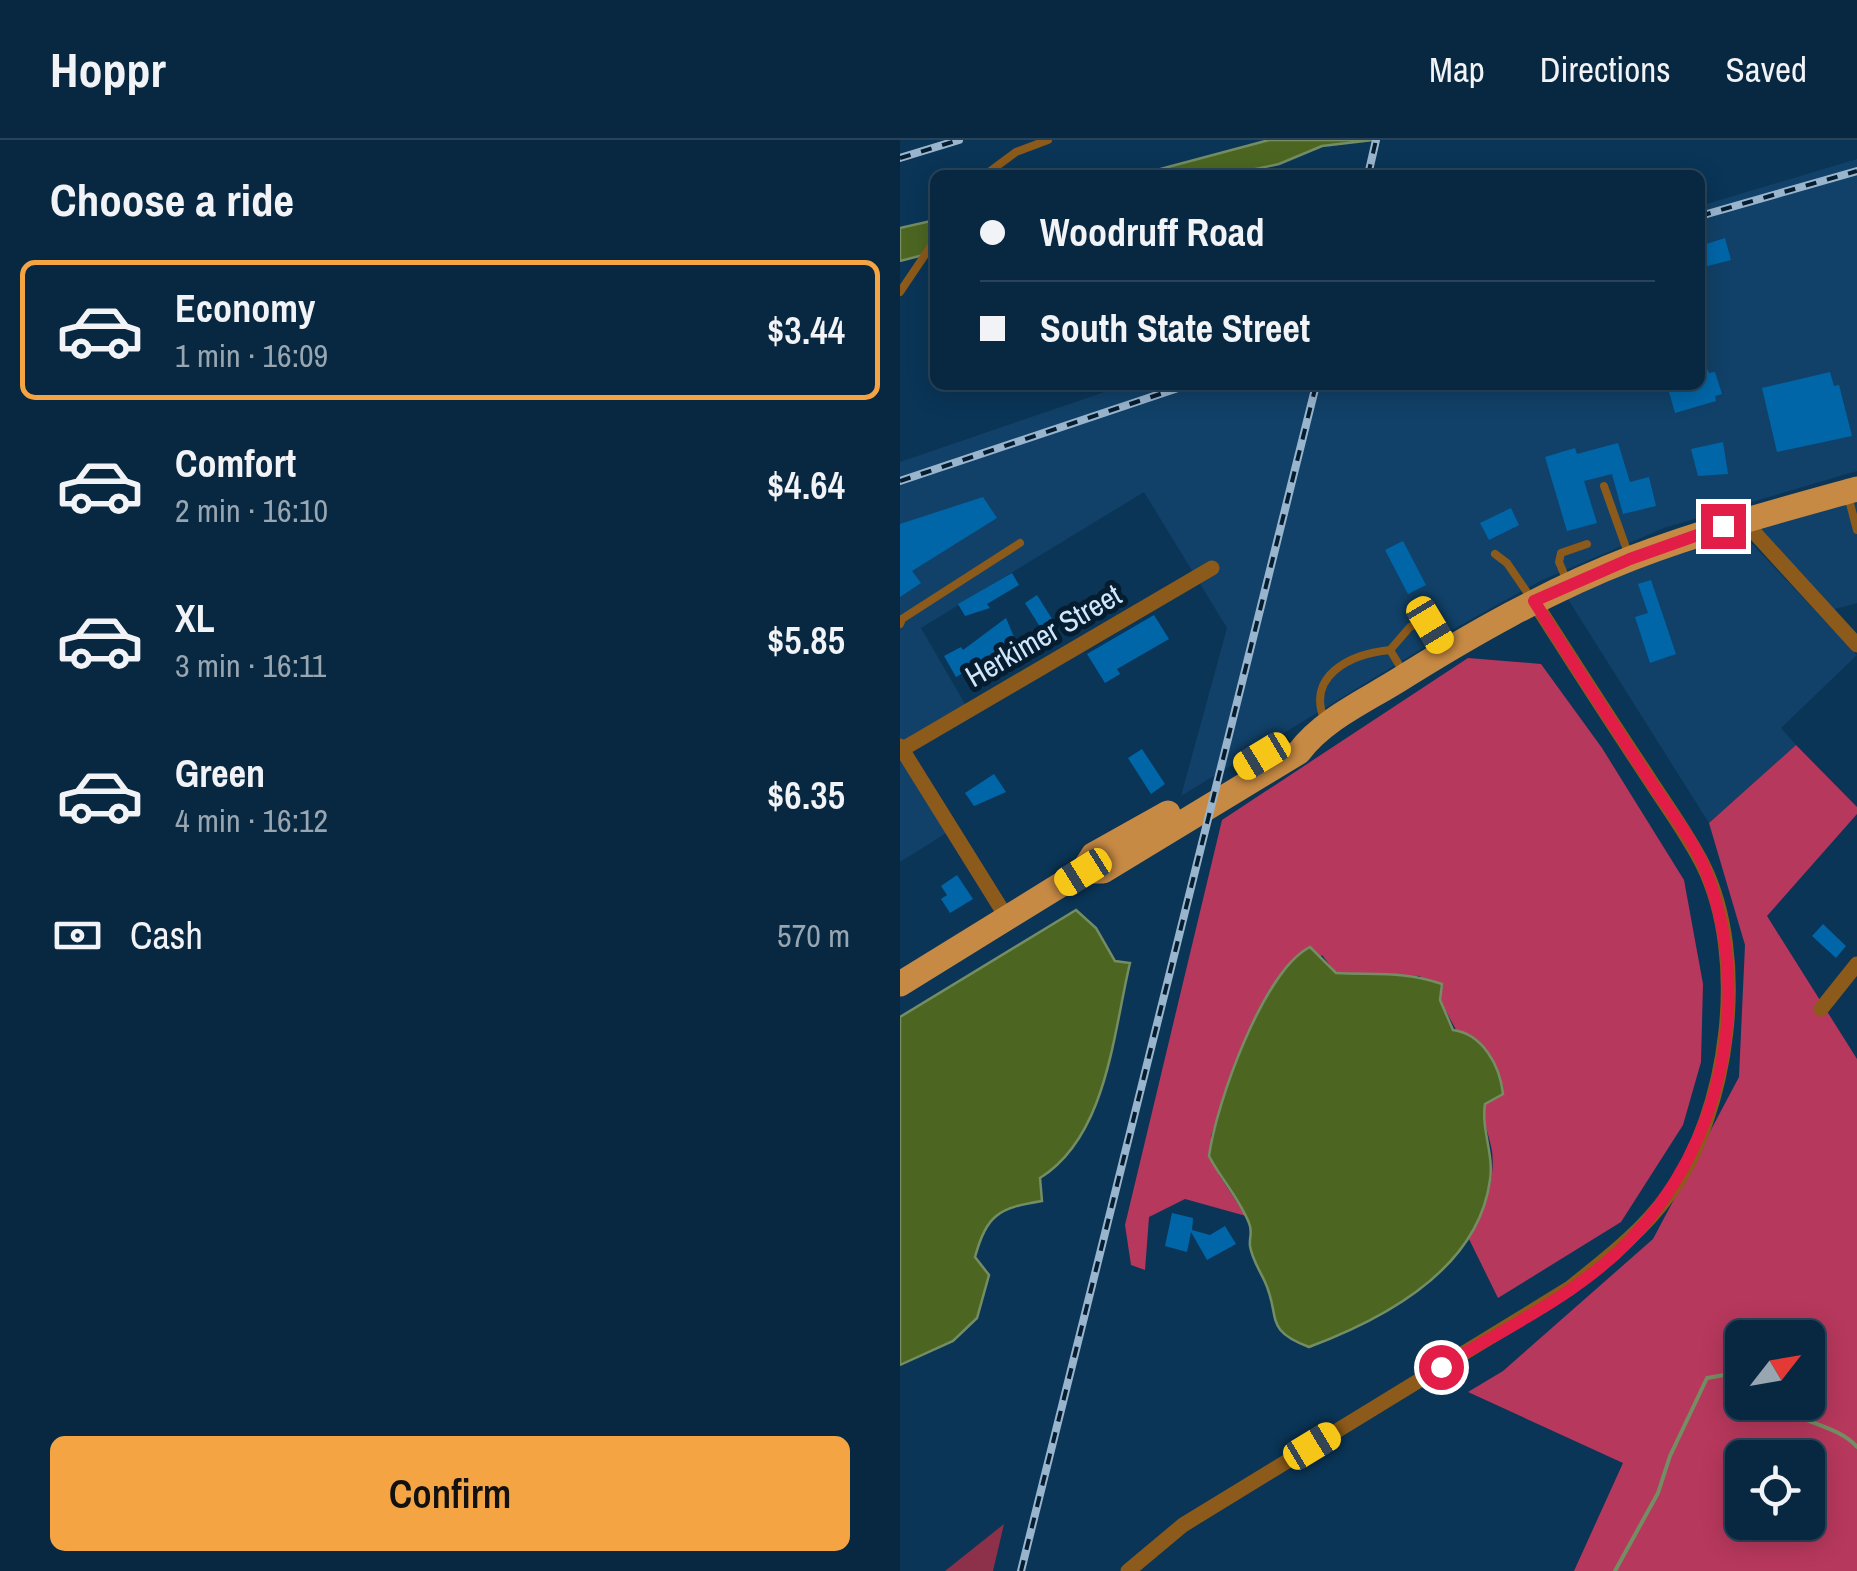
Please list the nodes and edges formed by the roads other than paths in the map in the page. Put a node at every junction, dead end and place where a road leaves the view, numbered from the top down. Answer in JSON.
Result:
{"nodes":[{"id":1,"x":1048,"y":140,"type":"edge"},
{"id":2,"x":992,"y":170,"type":"edge"},
{"id":3,"x":930,"y":247,"type":"edge"},
{"id":4,"x":900,"y":292,"type":"edge"},
{"id":5,"x":1604,"y":486,"type":"dead end"},
{"id":6,"x":1852,"y":490,"type":"edge"},
{"id":7,"x":1743,"y":520,"type":"junction"},
{"id":8,"x":1857,"y":530,"type":"edge"},
{"id":9,"x":1020,"y":543,"type":"dead end"},
{"id":10,"x":1586,"y":544,"type":"dead end"},
{"id":11,"x":1495,"y":554,"type":"dead end"},
{"id":12,"x":1630,"y":559,"type":"junction"},
{"id":13,"x":1212,"y":568,"type":"dead end"},
{"id":14,"x":1568,"y":586,"type":"junction"},
{"id":15,"x":1534,"y":601,"type":"junction"},
{"id":16,"x":900,"y":624,"type":"edge"},
{"id":17,"x":1857,"y":645,"type":"edge"},
{"id":18,"x":1390,"y":650,"type":"junction"},
{"id":19,"x":1446,"y":651,"type":"junction"},
{"id":20,"x":1406,"y":676,"type":"junction"},
{"id":21,"x":1320,"y":730,"type":"junction"},
{"id":22,"x":901,"y":748,"type":"edge"},
{"id":23,"x":1007,"y":918,"type":"junction"},
{"id":24,"x":1857,"y":964,"type":"edge"},
{"id":25,"x":900,"y":984,"type":"edge"},
{"id":26,"x":1821,"y":1010,"type":"dead end"},
{"id":27,"x":1128,"y":1571,"type":"edge"}],
"edges":[{"from":1,"to":2,"type":"lane"},
{"from":3,"to":4,"type":"lane"},
{"from":5,"to":12,"type":"lane"},
{"from":6,"to":7,"type":"main road"},
{"from":6,"to":8,"type":"lane"},
{"from":7,"to":12,"type":"main road"},
{"from":7,"to":17,"type":"street"},
{"from":9,"to":16,"type":"lane"},
{"from":10,"to":14,"type":"lane"},
{"from":11,"to":15,"type":"lane"},
{"from":12,"to":14,"type":"main road"},
{"from":13,"to":22,"type":"street","name":"Herkimer Street"},
{"from":14,"to":15,"type":"main road"},
{"from":15,"to":19,"type":"main road"},
{"from":15,"to":27,"type":"street"},
{"from":18,"to":19,"type":"lane"},
{"from":18,"to":20,"type":"lane"},
{"from":18,"to":21,"type":"lane"},
{"from":19,"to":20,"type":"main road"},
{"from":20,"to":21,"type":"main road"},
{"from":21,"to":23,"type":"main road"},
{"from":22,"to":23,"type":"street"},
{"from":23,"to":25,"type":"main road"},
{"from":24,"to":26,"type":"street"}]}
